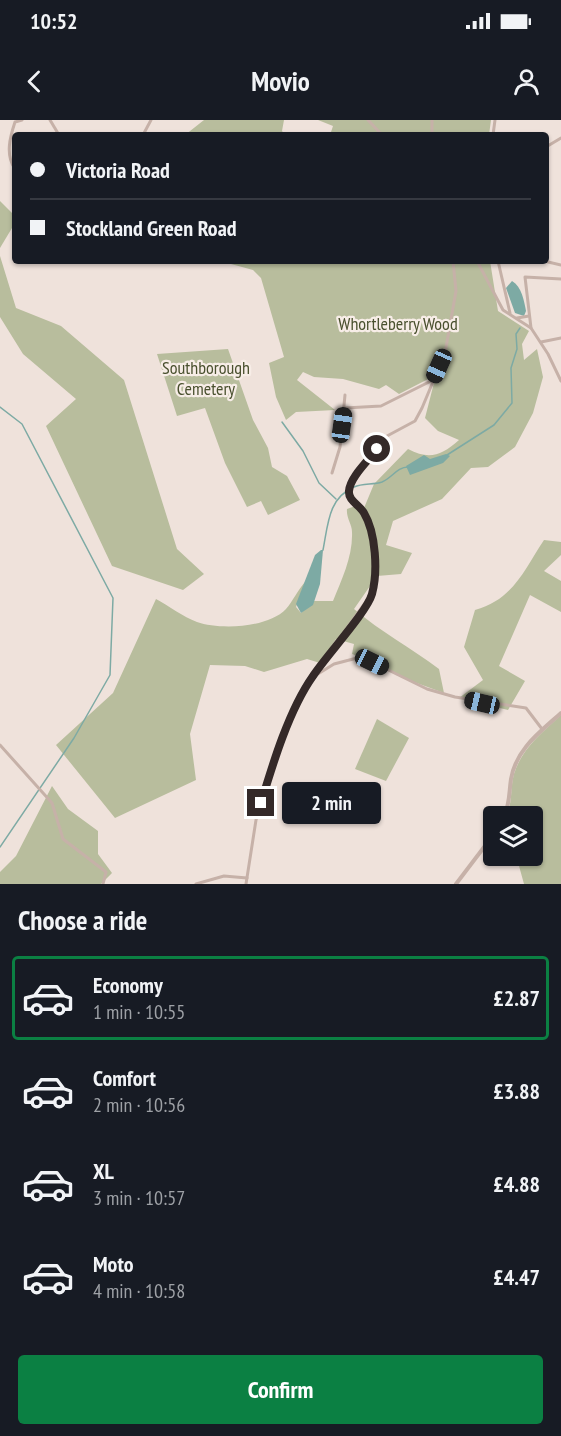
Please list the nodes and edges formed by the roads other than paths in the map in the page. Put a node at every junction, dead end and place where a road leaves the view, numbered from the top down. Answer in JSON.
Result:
{"nodes":[{"id":1,"x":10,"y":120,"type":"edge"},
{"id":2,"x":22,"y":120,"type":"edge"},
{"id":3,"x":368,"y":120,"type":"edge"},
{"id":4,"x":15,"y":122,"type":"junction"},
{"id":5,"x":12,"y":132,"type":"edge"},
{"id":6,"x":379,"y":132,"type":"edge"},
{"id":7,"x":12,"y":134,"type":"edge"},
{"id":8,"x":12,"y":164,"type":"edge"},
{"id":9,"x":453,"y":264,"type":"edge"},
{"id":10,"x":479,"y":264,"type":"edge"},
{"id":11,"x":499,"y":264,"type":"edge"},
{"id":12,"x":561,"y":279,"type":"edge"},
{"id":13,"x":511,"y":314,"type":"junction"},
{"id":14,"x":529,"y":316,"type":"junction"},
{"id":15,"x":517,"y":318,"type":"junction"},
{"id":16,"x":531,"y":328,"type":"junction"},
{"id":17,"x":561,"y":338,"type":"edge"},
{"id":18,"x":541,"y":342,"type":"junction"},
{"id":19,"x":434,"y":380,"type":"junction"},
{"id":20,"x":561,"y":381,"type":"edge"},
{"id":21,"x":345,"y":395,"type":"dead end"},
{"id":22,"x":345,"y":408,"type":"junction"},
{"id":23,"x":332,"y":473,"type":"dead end"},
{"id":24,"x":311,"y":678,"type":"junction"},
{"id":25,"x":561,"y":713,"type":"edge"},
{"id":26,"x":542,"y":729,"type":"junction"},
{"id":27,"x":0,"y":745,"type":"edge"},
{"id":28,"x":506,"y":806,"type":"edge"},
{"id":29,"x":483,"y":848,"type":"edge"},
{"id":30,"x":246,"y":878,"type":"junction"},
{"id":31,"x":103,"y":884,"type":"edge"},
{"id":32,"x":196,"y":884,"type":"edge"},
{"id":33,"x":246,"y":884,"type":"edge"},
{"id":34,"x":456,"y":884,"type":"edge"}],
"edges":[{"from":1,"to":4,"type":"street"},
{"from":2,"to":4,"type":"street"},
{"from":3,"to":6,"type":"street"},
{"from":4,"to":5,"type":"street"},
{"from":7,"to":8,"type":"street"},
{"from":9,"to":19,"type":"street"},
{"from":10,"to":13,"type":"street"},
{"from":11,"to":13,"type":"street"},
{"from":12,"to":14,"type":"street"},
{"from":13,"to":15,"type":"street"},
{"from":14,"to":15,"type":"street"},
{"from":14,"to":16,"type":"street"},
{"from":15,"to":16,"type":"street"},
{"from":16,"to":18,"type":"street"},
{"from":17,"to":18,"type":"street"},
{"from":18,"to":20,"type":"street"},
{"from":19,"to":22,"type":"street"},
{"from":19,"to":24,"type":"street"},
{"from":21,"to":22,"type":"street"},
{"from":22,"to":23,"type":"street"},
{"from":24,"to":26,"type":"street"},
{"from":24,"to":30,"type":"street"},
{"from":25,"to":26,"type":"street"},
{"from":26,"to":28,"type":"street"},
{"from":27,"to":31,"type":"street"},
{"from":29,"to":34,"type":"street"},
{"from":30,"to":32,"type":"street"},
{"from":30,"to":33,"type":"street"}]}
